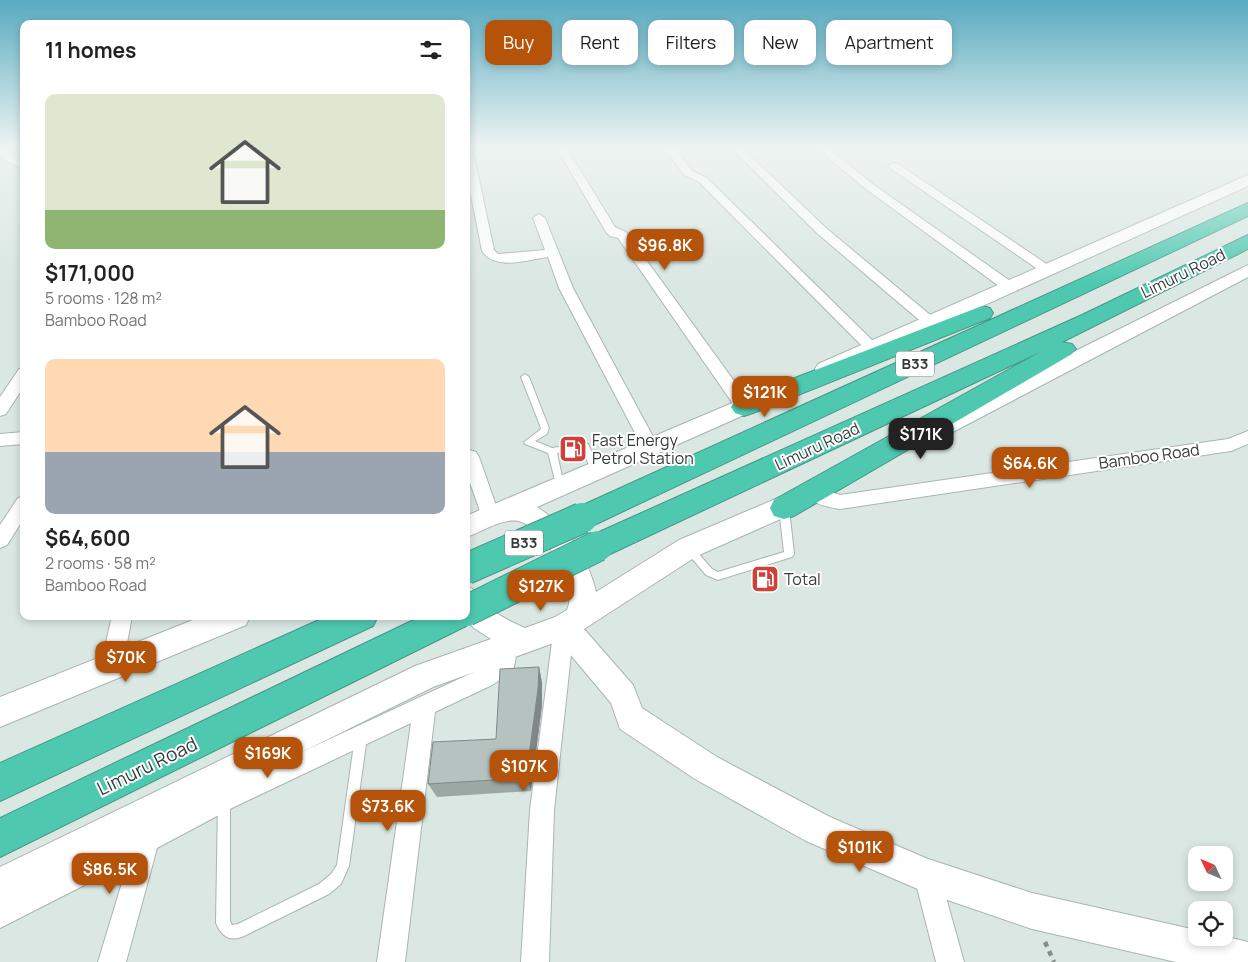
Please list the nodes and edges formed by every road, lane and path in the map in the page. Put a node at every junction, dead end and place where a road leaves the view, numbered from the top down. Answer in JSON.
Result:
{"nodes":[{"id":1,"x":476,"y":193,"type":"edge"},
{"id":2,"x":588,"y":193,"type":"edge"},
{"id":3,"x":716,"y":193,"type":"edge"},
{"id":4,"x":783,"y":193,"type":"edge"},
{"id":5,"x":877,"y":193,"type":"edge"},
{"id":6,"x":934,"y":193,"type":"edge"},
{"id":7,"x":1219,"y":193,"type":"edge"},
{"id":8,"x":1248,"y":209,"type":"edge"},
{"id":9,"x":539,"y":218,"type":"dead end"},
{"id":10,"x":1248,"y":243,"type":"edge"},
{"id":11,"x":552,"y":252,"type":"junction"},
{"id":12,"x":1047,"y":269,"type":"junction"},
{"id":13,"x":1248,"y":270,"type":"edge"},
{"id":14,"x":1008,"y":286,"type":"junction"},
{"id":15,"x":930,"y":322,"type":"junction"},
{"id":16,"x":871,"y":348,"type":"junction"},
{"id":17,"x":526,"y":377,"type":"dead end"},
{"id":18,"x":20,"y":379,"type":"edge"},
{"id":19,"x":744,"y":407,"type":"junction"},
{"id":20,"x":0,"y":410,"type":"edge"},
{"id":21,"x":20,"y":438,"type":"edge"},
{"id":22,"x":1248,"y":438,"type":"edge"},
{"id":23,"x":0,"y":440,"type":"edge"},
{"id":24,"x":650,"y":446,"type":"junction"},
{"id":25,"x":552,"y":451,"type":"junction"},
{"id":26,"x":470,"y":457,"type":"edge"},
{"id":27,"x":596,"y":471,"type":"junction"},
{"id":28,"x":560,"y":486,"type":"junction"},
{"id":29,"x":814,"y":493,"type":"junction"},
{"id":30,"x":784,"y":508,"type":"junction"},
{"id":31,"x":20,"y":509,"type":"edge"},
{"id":32,"x":498,"y":514,"type":"junction"},
{"id":33,"x":470,"y":525,"type":"edge"},
{"id":34,"x":0,"y":540,"type":"edge"},
{"id":35,"x":688,"y":548,"type":"junction"},
{"id":36,"x":470,"y":567,"type":"edge"},
{"id":37,"x":470,"y":604,"type":"edge"},
{"id":38,"x":470,"y":609,"type":"edge"},
{"id":39,"x":121,"y":620,"type":"edge"},
{"id":40,"x":226,"y":620,"type":"edge"},
{"id":41,"x":353,"y":620,"type":"edge"},
{"id":42,"x":444,"y":622,"type":"edge"},
{"id":43,"x":570,"y":622,"type":"junction"},
{"id":44,"x":515,"y":644,"type":"junction"},
{"id":45,"x":112,"y":665,"type":"junction"},
{"id":46,"x":425,"y":706,"type":"junction"},
{"id":47,"x":0,"y":712,"type":"edge"},
{"id":48,"x":361,"y":737,"type":"junction"},
{"id":49,"x":0,"y":782,"type":"edge"},
{"id":50,"x":224,"y":800,"type":"junction"},
{"id":51,"x":0,"y":838,"type":"edge"},
{"id":52,"x":147,"y":839,"type":"junction"},
{"id":53,"x":927,"y":876,"type":"junction"},
{"id":54,"x":0,"y":885,"type":"edge"},
{"id":55,"x":0,"y":915,"type":"edge"},
{"id":56,"x":1198,"y":955,"type":"edge"},
{"id":57,"x":1248,"y":960,"type":"edge"},
{"id":58,"x":112,"y":962,"type":"edge"},
{"id":59,"x":391,"y":962,"type":"edge"},
{"id":60,"x":535,"y":962,"type":"edge"},
{"id":61,"x":950,"y":962,"type":"edge"}],
"edges":[{"from":1,"to":11,"type":"street"},
{"from":2,"to":19,"type":"street"},
{"from":3,"to":16,"type":"street"},
{"from":4,"to":15,"type":"street"},
{"from":5,"to":14,"type":"street"},
{"from":6,"to":12,"type":"street"},
{"from":7,"to":12,"type":"street"},
{"from":8,"to":19,"type":"highway"},
{"from":8,"to":36,"type":"highway","name":"Limuru Road","number":"B33","bridge":true},
{"from":9,"to":11,"type":"street"},
{"from":10,"to":30,"type":"highway"},
{"from":10,"to":38,"type":"highway","name":"Limuru Road","number":"B33","bridge":true},
{"from":11,"to":24,"type":"street"},
{"from":12,"to":14,"type":"street"},
{"from":13,"to":29,"type":"street"},
{"from":14,"to":15,"type":"street"},
{"from":15,"to":16,"type":"street"},
{"from":16,"to":19,"type":"street"},
{"from":17,"to":25,"type":"lane"},
{"from":18,"to":20,"type":"street"},
{"from":19,"to":24,"type":"street"},
{"from":21,"to":23,"type":"street"},
{"from":22,"to":29,"type":"street","name":"Bamboo Road"},
{"from":24,"to":27,"type":"street"},
{"from":25,"to":27,"type":"lane"},
{"from":25,"to":28,"type":"lane"},
{"from":26,"to":32,"type":"street"},
{"from":27,"to":28,"type":"street"},
{"from":28,"to":32,"type":"street"},
{"from":29,"to":30,"type":"street"},
{"from":30,"to":35,"type":"street"},
{"from":30,"to":35,"type":"lane"},
{"from":31,"to":34,"type":"street"},
{"from":32,"to":33,"type":"street"},
{"from":32,"to":43,"type":"street"},
{"from":35,"to":43,"type":"street"},
{"from":37,"to":44,"type":"street"},
{"from":39,"to":45,"type":"street"},
{"from":40,"to":45,"type":"street"},
{"from":41,"to":49,"type":"highway"},
{"from":42,"to":51,"type":"highway","name":"Limuru Road"},
{"from":43,"to":44,"type":"street"},
{"from":43,"to":53,"type":"street"},
{"from":43,"to":60,"type":"street"},
{"from":44,"to":46,"type":"street"},
{"from":44,"to":54,"type":"street"},
{"from":45,"to":47,"type":"street"},
{"from":46,"to":48,"type":"street"},
{"from":46,"to":59,"type":"street"},
{"from":48,"to":50,"type":"street"},
{"from":48,"to":50,"type":"lane"},
{"from":50,"to":52,"type":"street"},
{"from":52,"to":55,"type":"street"},
{"from":52,"to":58,"type":"street"},
{"from":53,"to":56,"type":"street"},
{"from":53,"to":61,"type":"street"},
{"from":56,"to":57,"type":"street"}]}
